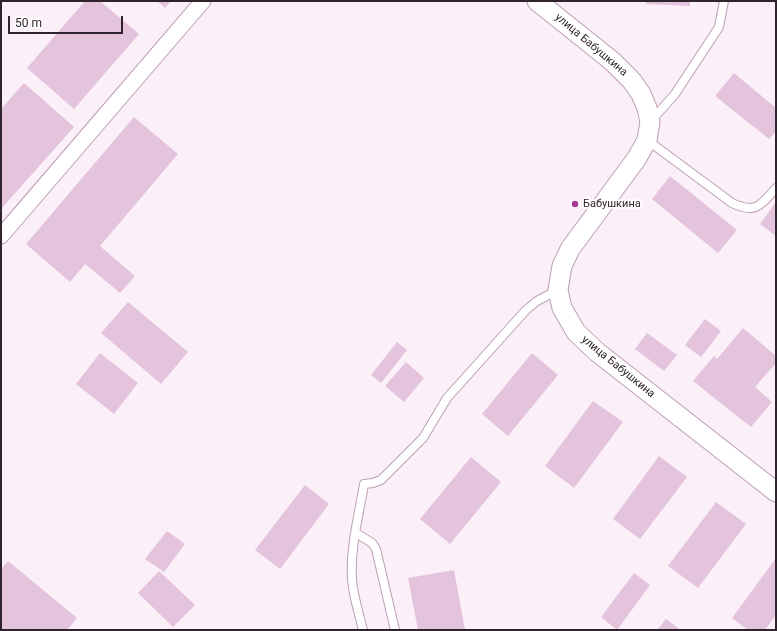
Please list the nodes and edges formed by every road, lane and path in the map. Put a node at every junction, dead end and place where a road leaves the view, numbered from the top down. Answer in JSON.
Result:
{"nodes":[{"id":1,"x":202,"y":1,"type":"edge"},
{"id":2,"x":724,"y":1,"type":"edge"},
{"id":3,"x":539,"y":2,"type":"edge"},
{"id":4,"x":649,"y":131,"type":"junction"},
{"id":5,"x":776,"y":188,"type":"edge"},
{"id":6,"x":1,"y":236,"type":"edge"},
{"id":7,"x":558,"y":290,"type":"junction"},
{"id":8,"x":776,"y":492,"type":"edge"},
{"id":9,"x":356,"y":534,"type":"junction"},
{"id":10,"x":363,"y":630,"type":"edge"},
{"id":11,"x":395,"y":630,"type":"edge"}],
"edges":[{"from":1,"to":6,"type":"street"},
{"from":2,"to":4,"type":"lane"},
{"from":3,"to":4,"type":"street","name":"улица Бабушкина"},
{"from":4,"to":5,"type":"lane"},
{"from":4,"to":7,"type":"street","name":"улица Бабушкина"},
{"from":7,"to":8,"type":"street","name":"улица Бабушкина"},
{"from":7,"to":9,"type":"lane"},
{"from":9,"to":10,"type":"lane"},
{"from":9,"to":11,"type":"lane"}]}
